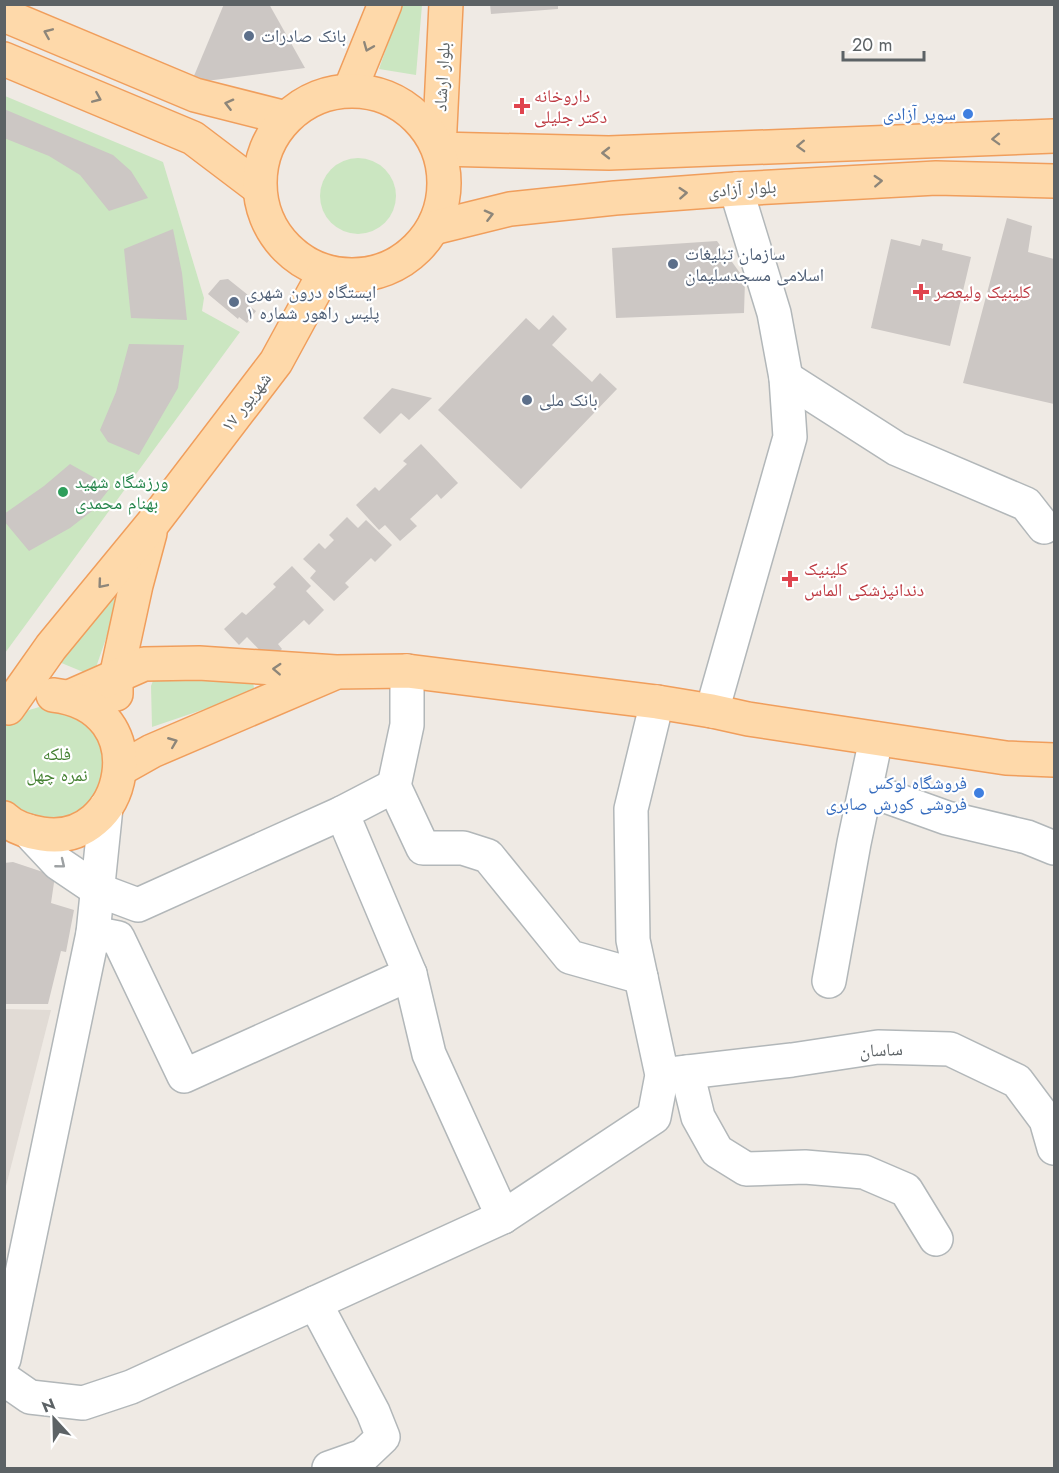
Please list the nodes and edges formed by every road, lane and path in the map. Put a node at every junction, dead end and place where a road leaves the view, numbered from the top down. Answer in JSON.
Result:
{"nodes":[{"id":1,"x":385,"y":4,"type":"edge"},
{"id":2,"x":446,"y":4,"type":"edge"},
{"id":3,"x":12,"y":13,"type":"edge"},
{"id":4,"x":4,"y":59,"type":"edge"},
{"id":5,"x":350,"y":90,"type":"junction"},
{"id":6,"x":286,"y":118,"type":"junction"},
{"id":7,"x":1054,"y":136,"type":"edge"},
{"id":8,"x":439,"y":149,"type":"junction"},
{"id":9,"x":1054,"y":181,"type":"edge"},
{"id":10,"x":259,"y":188,"type":"junction"},
{"id":11,"x":736,"y":189,"type":"junction"},
{"id":12,"x":433,"y":228,"type":"junction"},
{"id":13,"x":325,"y":272,"type":"junction"},
{"id":14,"x":786,"y":378,"type":"junction"},
{"id":15,"x":153,"y":523,"type":"junction"},
{"id":16,"x":1044,"y":527,"type":"dead end"},
{"id":17,"x":136,"y":585,"type":"junction"},
{"id":18,"x":162,"y":664,"type":"junction"},
{"id":19,"x":407,"y":670,"type":"junction"},
{"id":20,"x":336,"y":672,"type":"junction"},
{"id":21,"x":116,"y":677,"type":"junction"},
{"id":22,"x":69,"y":697,"type":"junction"},
{"id":23,"x":657,"y":702,"type":"junction"},
{"id":24,"x":7,"y":710,"type":"edge"},
{"id":25,"x":712,"y":711,"type":"junction"},
{"id":26,"x":876,"y":739,"type":"junction"},
{"id":27,"x":118,"y":754,"type":"junction"},
{"id":28,"x":1054,"y":760,"type":"edge"},
{"id":29,"x":394,"y":786,"type":"junction"},
{"id":30,"x":866,"y":789,"type":"junction"},
{"id":31,"x":106,"y":807,"type":"junction"},
{"id":32,"x":342,"y":813,"type":"junction"},
{"id":33,"x":12,"y":828,"type":"edge"},
{"id":34,"x":1054,"y":848,"type":"edge"},
{"id":35,"x":98,"y":890,"type":"junction"},
{"id":36,"x":93,"y":933,"type":"junction"},
{"id":37,"x":410,"y":974,"type":"junction"},
{"id":38,"x":641,"y":977,"type":"junction"},
{"id":39,"x":829,"y":981,"type":"dead end"},
{"id":40,"x":675,"y":1074,"type":"junction"},
{"id":41,"x":1054,"y":1148,"type":"edge"},
{"id":42,"x":503,"y":1216,"type":"junction"},
{"id":43,"x":936,"y":1239,"type":"dead end"},
{"id":44,"x":315,"y":1303,"type":"junction"},
{"id":45,"x":4,"y":1359,"type":"edge"},
{"id":46,"x":4,"y":1379,"type":"edge"},
{"id":47,"x":329,"y":1468,"type":"edge"}],
"edges":[{"from":1,"to":5,"type":"main road","one_way":true},
{"from":2,"to":8,"type":"main road","name":"بلوار ارشاد"},
{"from":6,"to":3,"type":"main road","one_way":true},
{"from":4,"to":10,"type":"main road","one_way":true},
{"from":5,"to":6,"type":"main road"},
{"from":5,"to":8,"type":"main road"},
{"from":6,"to":10,"type":"main road"},
{"from":7,"to":8,"type":"main road","one_way":true},
{"from":8,"to":12,"type":"main road"},
{"from":11,"to":9,"type":"main road","name":"بلوار آزادی","one_way":true},
{"from":10,"to":13,"type":"main road"},
{"from":12,"to":11,"type":"main road","name":"بلوار آزادی","one_way":true},
{"from":11,"to":14,"type":"street"},
{"from":12,"to":13,"type":"main road"},
{"from":13,"to":15,"type":"main road","name":"۱۷ شهریور"},
{"from":14,"to":16,"type":"street"},
{"from":14,"to":25,"type":"street"},
{"from":15,"to":17,"type":"main road"},
{"from":15,"to":24,"type":"main road","name":"۱۷ شهریور","one_way":true},
{"from":17,"to":18,"type":"main road"},
{"from":17,"to":21,"type":"main road"},
{"from":20,"to":18,"type":"main road","one_way":true},
{"from":18,"to":21,"type":"main road"},
{"from":19,"to":20,"type":"main road"},
{"from":19,"to":23,"type":"main road"},
{"from":19,"to":29,"type":"street"},
{"from":27,"to":20,"type":"main road","one_way":true},
{"from":21,"to":22,"type":"main road"},
{"from":21,"to":27,"type":"main road"},
{"from":22,"to":24,"type":"main road"},
{"from":22,"to":27,"type":"main road"},
{"from":23,"to":25,"type":"main road"},
{"from":23,"to":38,"type":"street"},
{"from":25,"to":26,"type":"main road"},
{"from":26,"to":28,"type":"main road"},
{"from":26,"to":30,"type":"street"},
{"from":27,"to":31,"type":"main road"},
{"from":29,"to":32,"type":"street"},
{"from":29,"to":38,"type":"street"},
{"from":30,"to":34,"type":"street"},
{"from":30,"to":39,"type":"street"},
{"from":31,"to":33,"type":"main road"},
{"from":31,"to":35,"type":"street"},
{"from":32,"to":35,"type":"street"},
{"from":32,"to":37,"type":"street"},
{"from":33,"to":35,"type":"street","one_way":true},
{"from":35,"to":36,"type":"street"},
{"from":36,"to":37,"type":"street"},
{"from":36,"to":45,"type":"street"},
{"from":37,"to":42,"type":"street"},
{"from":38,"to":40,"type":"street"},
{"from":40,"to":41,"type":"street","name":"ساسان"},
{"from":40,"to":42,"type":"street"},
{"from":40,"to":43,"type":"street"},
{"from":42,"to":44,"type":"street"},
{"from":44,"to":46,"type":"street"},
{"from":44,"to":47,"type":"street"}]}
